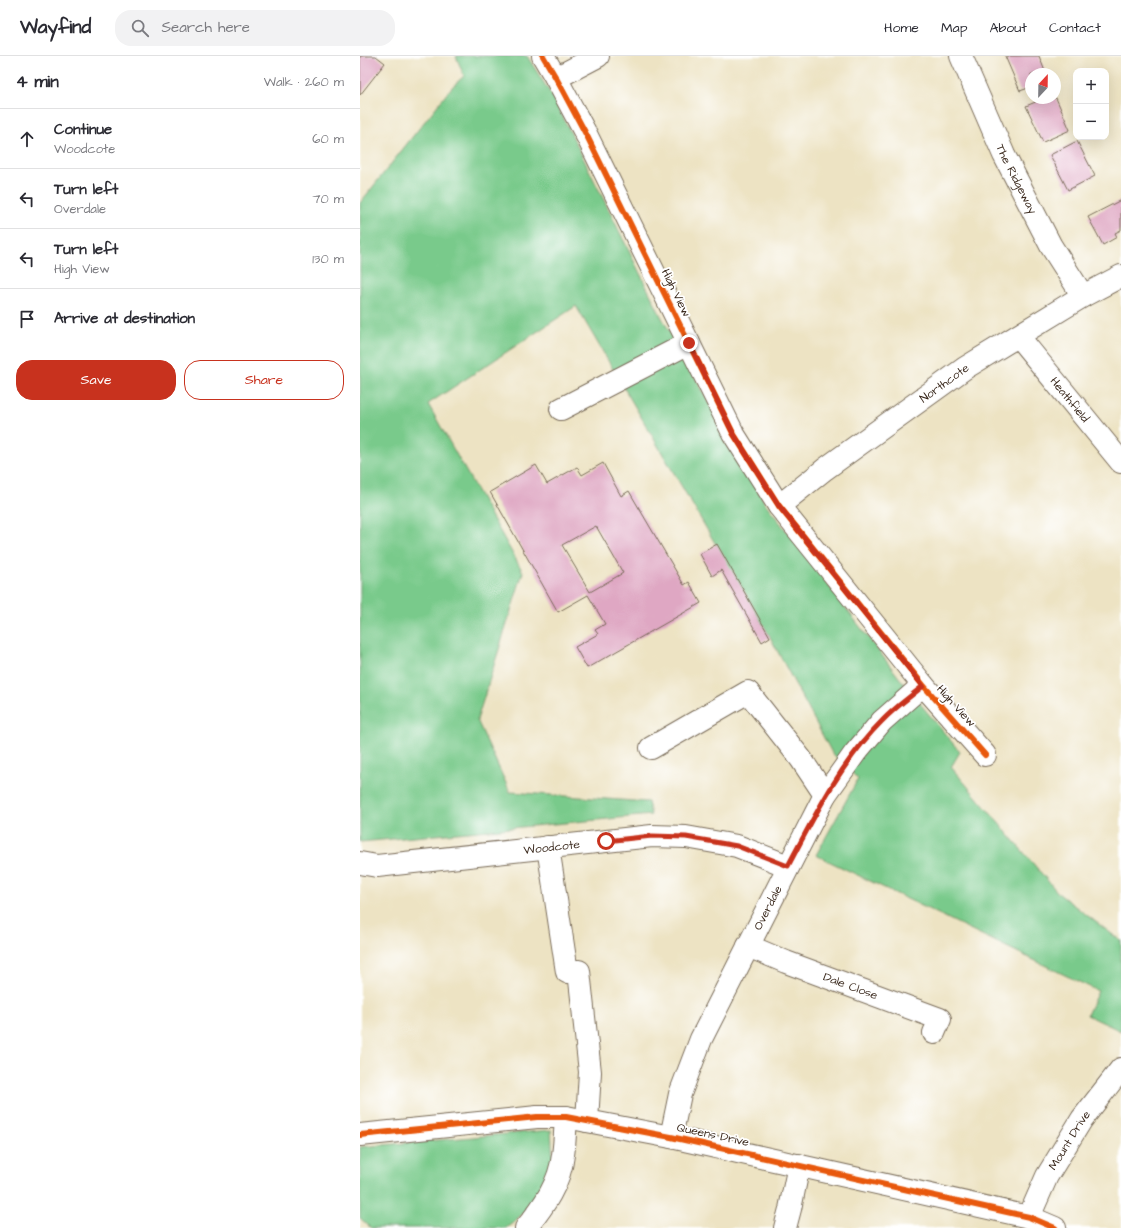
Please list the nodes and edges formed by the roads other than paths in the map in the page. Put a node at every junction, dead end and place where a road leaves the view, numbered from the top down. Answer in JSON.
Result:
{"nodes":[{"id":1,"x":543,"y":56,"type":"edge"},
{"id":2,"x":598,"y":56,"type":"edge"},
{"id":3,"x":961,"y":56,"type":"edge"},
{"id":4,"x":556,"y":78,"type":"junction"},
{"id":5,"x":1121,"y":276,"type":"edge"},
{"id":6,"x":1083,"y":296,"type":"junction"},
{"id":7,"x":1018,"y":336,"type":"junction"},
{"id":8,"x":689,"y":343,"type":"junction"},
{"id":9,"x":561,"y":409,"type":"dead end"},
{"id":10,"x":1121,"y":462,"type":"edge"},
{"id":11,"x":779,"y":506,"type":"junction"},
{"id":12,"x":923,"y":686,"type":"junction"},
{"id":13,"x":651,"y":748,"type":"dead end"},
{"id":14,"x":985,"y":755,"type":"dead end"},
{"id":15,"x":826,"y":795,"type":"junction"},
{"id":16,"x":548,"y":847,"type":"junction"},
{"id":17,"x":360,"y":863,"type":"edge"},
{"id":18,"x":788,"y":866,"type":"junction"},
{"id":19,"x":748,"y":946,"type":"junction"},
{"id":20,"x":934,"y":1033,"type":"dead end"},
{"id":21,"x":1121,"y":1069,"type":"edge"},
{"id":22,"x":566,"y":1117,"type":"junction"},
{"id":23,"x":587,"y":1121,"type":"junction"},
{"id":24,"x":360,"y":1135,"type":"edge"},
{"id":25,"x":671,"y":1137,"type":"junction"},
{"id":26,"x":799,"y":1165,"type":"junction"},
{"id":27,"x":1029,"y":1217,"type":"junction"},
{"id":28,"x":526,"y":1228,"type":"edge"},
{"id":29,"x":784,"y":1228,"type":"edge"},
{"id":30,"x":1055,"y":1228,"type":"edge"}],
"edges":[{"from":1,"to":4,"type":"street","name":"High View"},
{"from":2,"to":4,"type":"street"},
{"from":3,"to":6,"type":"street","name":"The Ridgeway"},
{"from":4,"to":8,"type":"street","name":"High View"},
{"from":5,"to":6,"type":"street","name":"Northcote"},
{"from":6,"to":7,"type":"street","name":"Northcote"},
{"from":7,"to":10,"type":"street","name":"Heathfield"},
{"from":7,"to":11,"type":"street","name":"Northcote"},
{"from":8,"to":9,"type":"street"},
{"from":8,"to":11,"type":"street","name":"High View"},
{"from":11,"to":12,"type":"street","name":"High View"},
{"from":12,"to":14,"type":"street","name":"High View"},
{"from":12,"to":15,"type":"street","name":"Overdale"},
{"from":13,"to":15,"type":"street"},
{"from":15,"to":18,"type":"street","name":"Overdale"},
{"from":16,"to":17,"type":"street","name":"Woodcote"},
{"from":16,"to":18,"type":"street","name":"Woodcote"},
{"from":16,"to":23,"type":"street"},
{"from":18,"to":19,"type":"street","name":"Overdale"},
{"from":19,"to":20,"type":"street","name":"Dale Close"},
{"from":19,"to":25,"type":"street","name":"Overdale"},
{"from":21,"to":27,"type":"street","name":"Mount Drive"},
{"from":22,"to":23,"type":"street","name":"Queens Drive"},
{"from":22,"to":24,"type":"street","name":"Queens Drive"},
{"from":22,"to":28,"type":"street"},
{"from":23,"to":25,"type":"street","name":"Queens Drive"},
{"from":25,"to":26,"type":"street","name":"Queens Drive"},
{"from":26,"to":27,"type":"street","name":"Queens Drive"},
{"from":26,"to":29,"type":"street"},
{"from":27,"to":30,"type":"street","name":"Queens Drive"}]}
